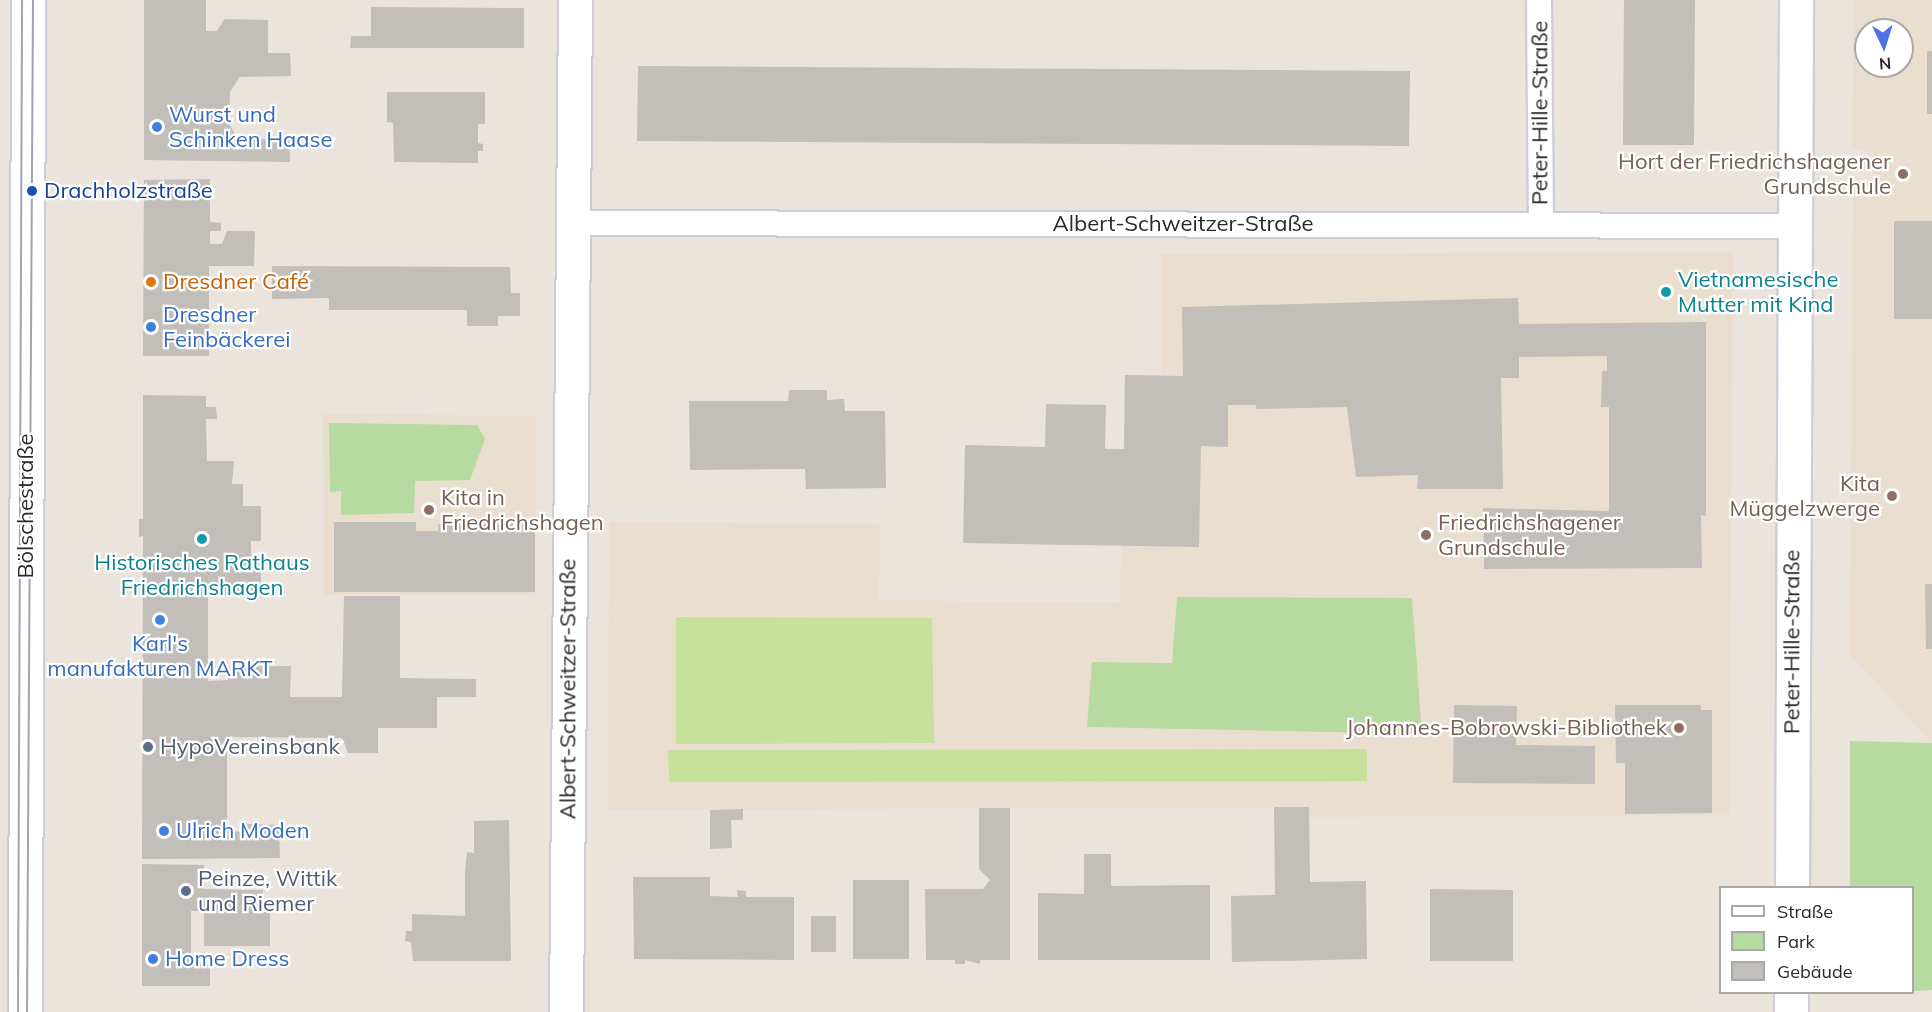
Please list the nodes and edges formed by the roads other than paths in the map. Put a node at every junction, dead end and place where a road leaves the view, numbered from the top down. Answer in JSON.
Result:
{"nodes":[{"id":1,"x":28,"y":0,"type":"edge"},
{"id":2,"x":575,"y":0,"type":"edge"},
{"id":3,"x":1539,"y":0,"type":"edge"},
{"id":4,"x":1796,"y":0,"type":"edge"},
{"id":5,"x":572,"y":223,"type":"junction"},
{"id":6,"x":1540,"y":225,"type":"junction"},
{"id":7,"x":1794,"y":226,"type":"junction"},
{"id":8,"x":1792,"y":886,"type":"edge"},
{"id":9,"x":1791,"y":994,"type":"edge"},
{"id":10,"x":24,"y":1012,"type":"edge"},
{"id":11,"x":566,"y":1012,"type":"edge"},
{"id":12,"x":1791,"y":1012,"type":"edge"}],
"edges":[{"from":1,"to":10,"type":"street","name":"Bölschestraße"},
{"from":2,"to":5,"type":"street","name":"Albert-Schweitzer-Straße"},
{"from":3,"to":6,"type":"lane","name":"Peter-Hille-Straße"},
{"from":4,"to":7,"type":"street","name":"Peter-Hille-Straße"},
{"from":5,"to":6,"type":"lane","name":"Albert-Schweitzer-Straße"},
{"from":5,"to":11,"type":"street","name":"Albert-Schweitzer-Straße"},
{"from":6,"to":7,"type":"lane","name":"Albert-Schweitzer-Straße"},
{"from":7,"to":8,"type":"street","name":"Peter-Hille-Straße"},
{"from":9,"to":12,"type":"street"}]}
